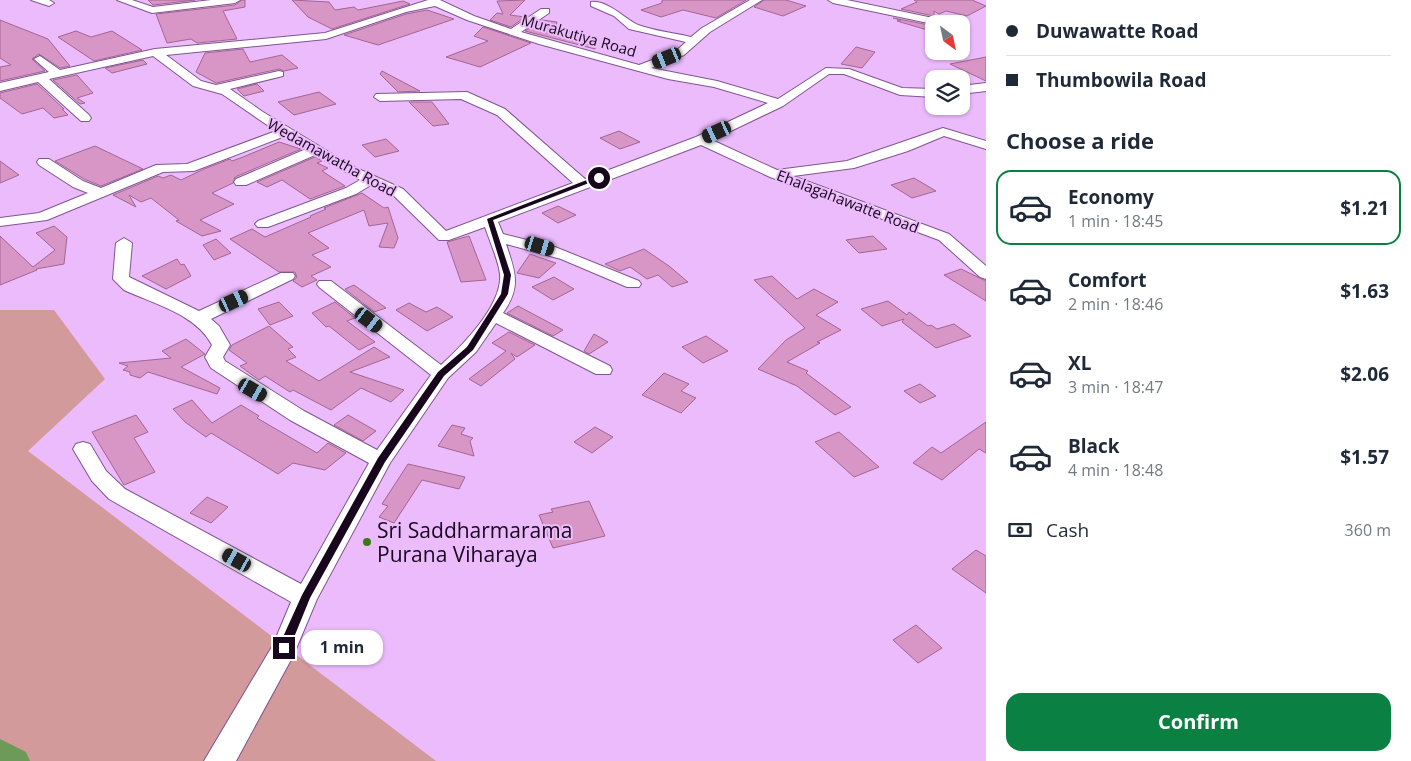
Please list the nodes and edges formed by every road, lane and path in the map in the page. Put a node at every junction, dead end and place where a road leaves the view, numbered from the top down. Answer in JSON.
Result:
{"nodes":[{"id":1,"x":36,"y":0,"type":"edge"},
{"id":2,"x":122,"y":0,"type":"edge"},
{"id":3,"x":235,"y":0,"type":"edge"},
{"id":4,"x":757,"y":0,"type":"edge"},
{"id":5,"x":833,"y":0,"type":"edge"},
{"id":6,"x":434,"y":2,"type":"edge"},
{"id":7,"x":897,"y":2,"type":"dead end"},
{"id":8,"x":49,"y":3,"type":"dead end"},
{"id":9,"x":594,"y":4,"type":"dead end"},
{"id":10,"x":875,"y":10,"type":"junction"},
{"id":11,"x":544,"y":12,"type":"dead end"},
{"id":12,"x":925,"y":19,"type":"edge"},
{"id":13,"x":512,"y":32,"type":"junction"},
{"id":14,"x":694,"y":41,"type":"junction"},
{"id":15,"x":157,"y":53,"type":"junction"},
{"id":16,"x":40,"y":59,"type":"dead end"},
{"id":17,"x":642,"y":68,"type":"junction"},
{"id":18,"x":57,"y":74,"type":"junction"},
{"id":19,"x":278,"y":74,"type":"dead end"},
{"id":20,"x":40,"y":78,"type":"junction"},
{"id":21,"x":0,"y":87,"type":"edge"},
{"id":22,"x":986,"y":87,"type":"edge"},
{"id":23,"x":218,"y":88,"type":"junction"},
{"id":24,"x":970,"y":89,"type":"edge"},
{"id":25,"x":925,"y":92,"type":"edge"},
{"id":26,"x":380,"y":97,"type":"dead end"},
{"id":27,"x":779,"y":103,"type":"junction"},
{"id":28,"x":85,"y":118,"type":"dead end"},
{"id":29,"x":285,"y":132,"type":"junction"},
{"id":30,"x":701,"y":140,"type":"junction"},
{"id":31,"x":986,"y":145,"type":"edge"},
{"id":32,"x":316,"y":150,"type":"junction"},
{"id":33,"x":44,"y":162,"type":"dead end"},
{"id":34,"x":775,"y":174,"type":"junction"},
{"id":35,"x":372,"y":179,"type":"junction"},
{"id":36,"x":241,"y":182,"type":"dead end"},
{"id":37,"x":582,"y":184,"type":"junction"},
{"id":38,"x":99,"y":192,"type":"junction"},
{"id":39,"x":490,"y":219,"type":"junction"},
{"id":40,"x":0,"y":222,"type":"edge"},
{"id":41,"x":263,"y":224,"type":"dead end"},
{"id":42,"x":496,"y":238,"type":"junction"},
{"id":43,"x":124,"y":242,"type":"dead end"},
{"id":44,"x":986,"y":274,"type":"edge"},
{"id":45,"x":288,"y":276,"type":"dead end"},
{"id":46,"x":325,"y":284,"type":"dead end"},
{"id":47,"x":633,"y":284,"type":"dead end"},
{"id":48,"x":493,"y":314,"type":"junction"},
{"id":49,"x":199,"y":318,"type":"junction"},
{"id":50,"x":603,"y":370,"type":"dead end"},
{"id":51,"x":441,"y":374,"type":"junction"},
{"id":52,"x":83,"y":449,"type":"dead end"},
{"id":53,"x":381,"y":460,"type":"junction"},
{"id":54,"x":305,"y":598,"type":"junction"},
{"id":55,"x":218,"y":761,"type":"edge"}],
"edges":[{"from":1,"to":8,"type":"street"},
{"from":2,"to":3,"type":"street"},
{"from":4,"to":14,"type":"street"},
{"from":5,"to":10,"type":"street"},
{"from":6,"to":13,"type":"street","name":"Murakutiya Road"},
{"from":6,"to":15,"type":"street"},
{"from":7,"to":10,"type":"street"},
{"from":9,"to":14,"type":"street"},
{"from":10,"to":12,"type":"street"},
{"from":11,"to":13,"type":"street"},
{"from":13,"to":17,"type":"street","name":"Murakutiya Road"},
{"from":14,"to":17,"type":"street"},
{"from":15,"to":18,"type":"street"},
{"from":15,"to":23,"type":"street","name":"Wedamawatha Road"},
{"from":16,"to":18,"type":"street"},
{"from":17,"to":27,"type":"street","name":"Murakutiya Road"},
{"from":18,"to":20,"type":"street"},
{"from":19,"to":23,"type":"street"},
{"from":20,"to":21,"type":"street"},
{"from":20,"to":28,"type":"street"},
{"from":22,"to":24,"type":"street"},
{"from":23,"to":29,"type":"street","name":"Wedamawatha Road"},
{"from":25,"to":27,"type":"street"},
{"from":26,"to":37,"type":"street"},
{"from":27,"to":30,"type":"street"},
{"from":29,"to":32,"type":"street","name":"Wedamawatha Road"},
{"from":29,"to":38,"type":"street"},
{"from":30,"to":34,"type":"street","name":"Ehalagahawatte Road"},
{"from":30,"to":37,"type":"street"},
{"from":31,"to":34,"type":"street"},
{"from":32,"to":35,"type":"street","name":"Wedamawatha Road"},
{"from":32,"to":36,"type":"street"},
{"from":33,"to":38,"type":"street"},
{"from":34,"to":44,"type":"street","name":"Ehalagahawatte Road"},
{"from":35,"to":39,"type":"street","name":"Wedamawatha Road"},
{"from":35,"to":41,"type":"street"},
{"from":37,"to":39,"type":"street"},
{"from":38,"to":40,"type":"street"},
{"from":39,"to":42,"type":"street"},
{"from":42,"to":47,"type":"street"},
{"from":42,"to":48,"type":"street"},
{"from":43,"to":49,"type":"street"},
{"from":45,"to":49,"type":"street"},
{"from":46,"to":51,"type":"street"},
{"from":48,"to":50,"type":"street"},
{"from":48,"to":51,"type":"street"},
{"from":49,"to":53,"type":"street"},
{"from":51,"to":53,"type":"street"},
{"from":52,"to":54,"type":"street"},
{"from":53,"to":54,"type":"street"},
{"from":54,"to":55,"type":"street"}]}
